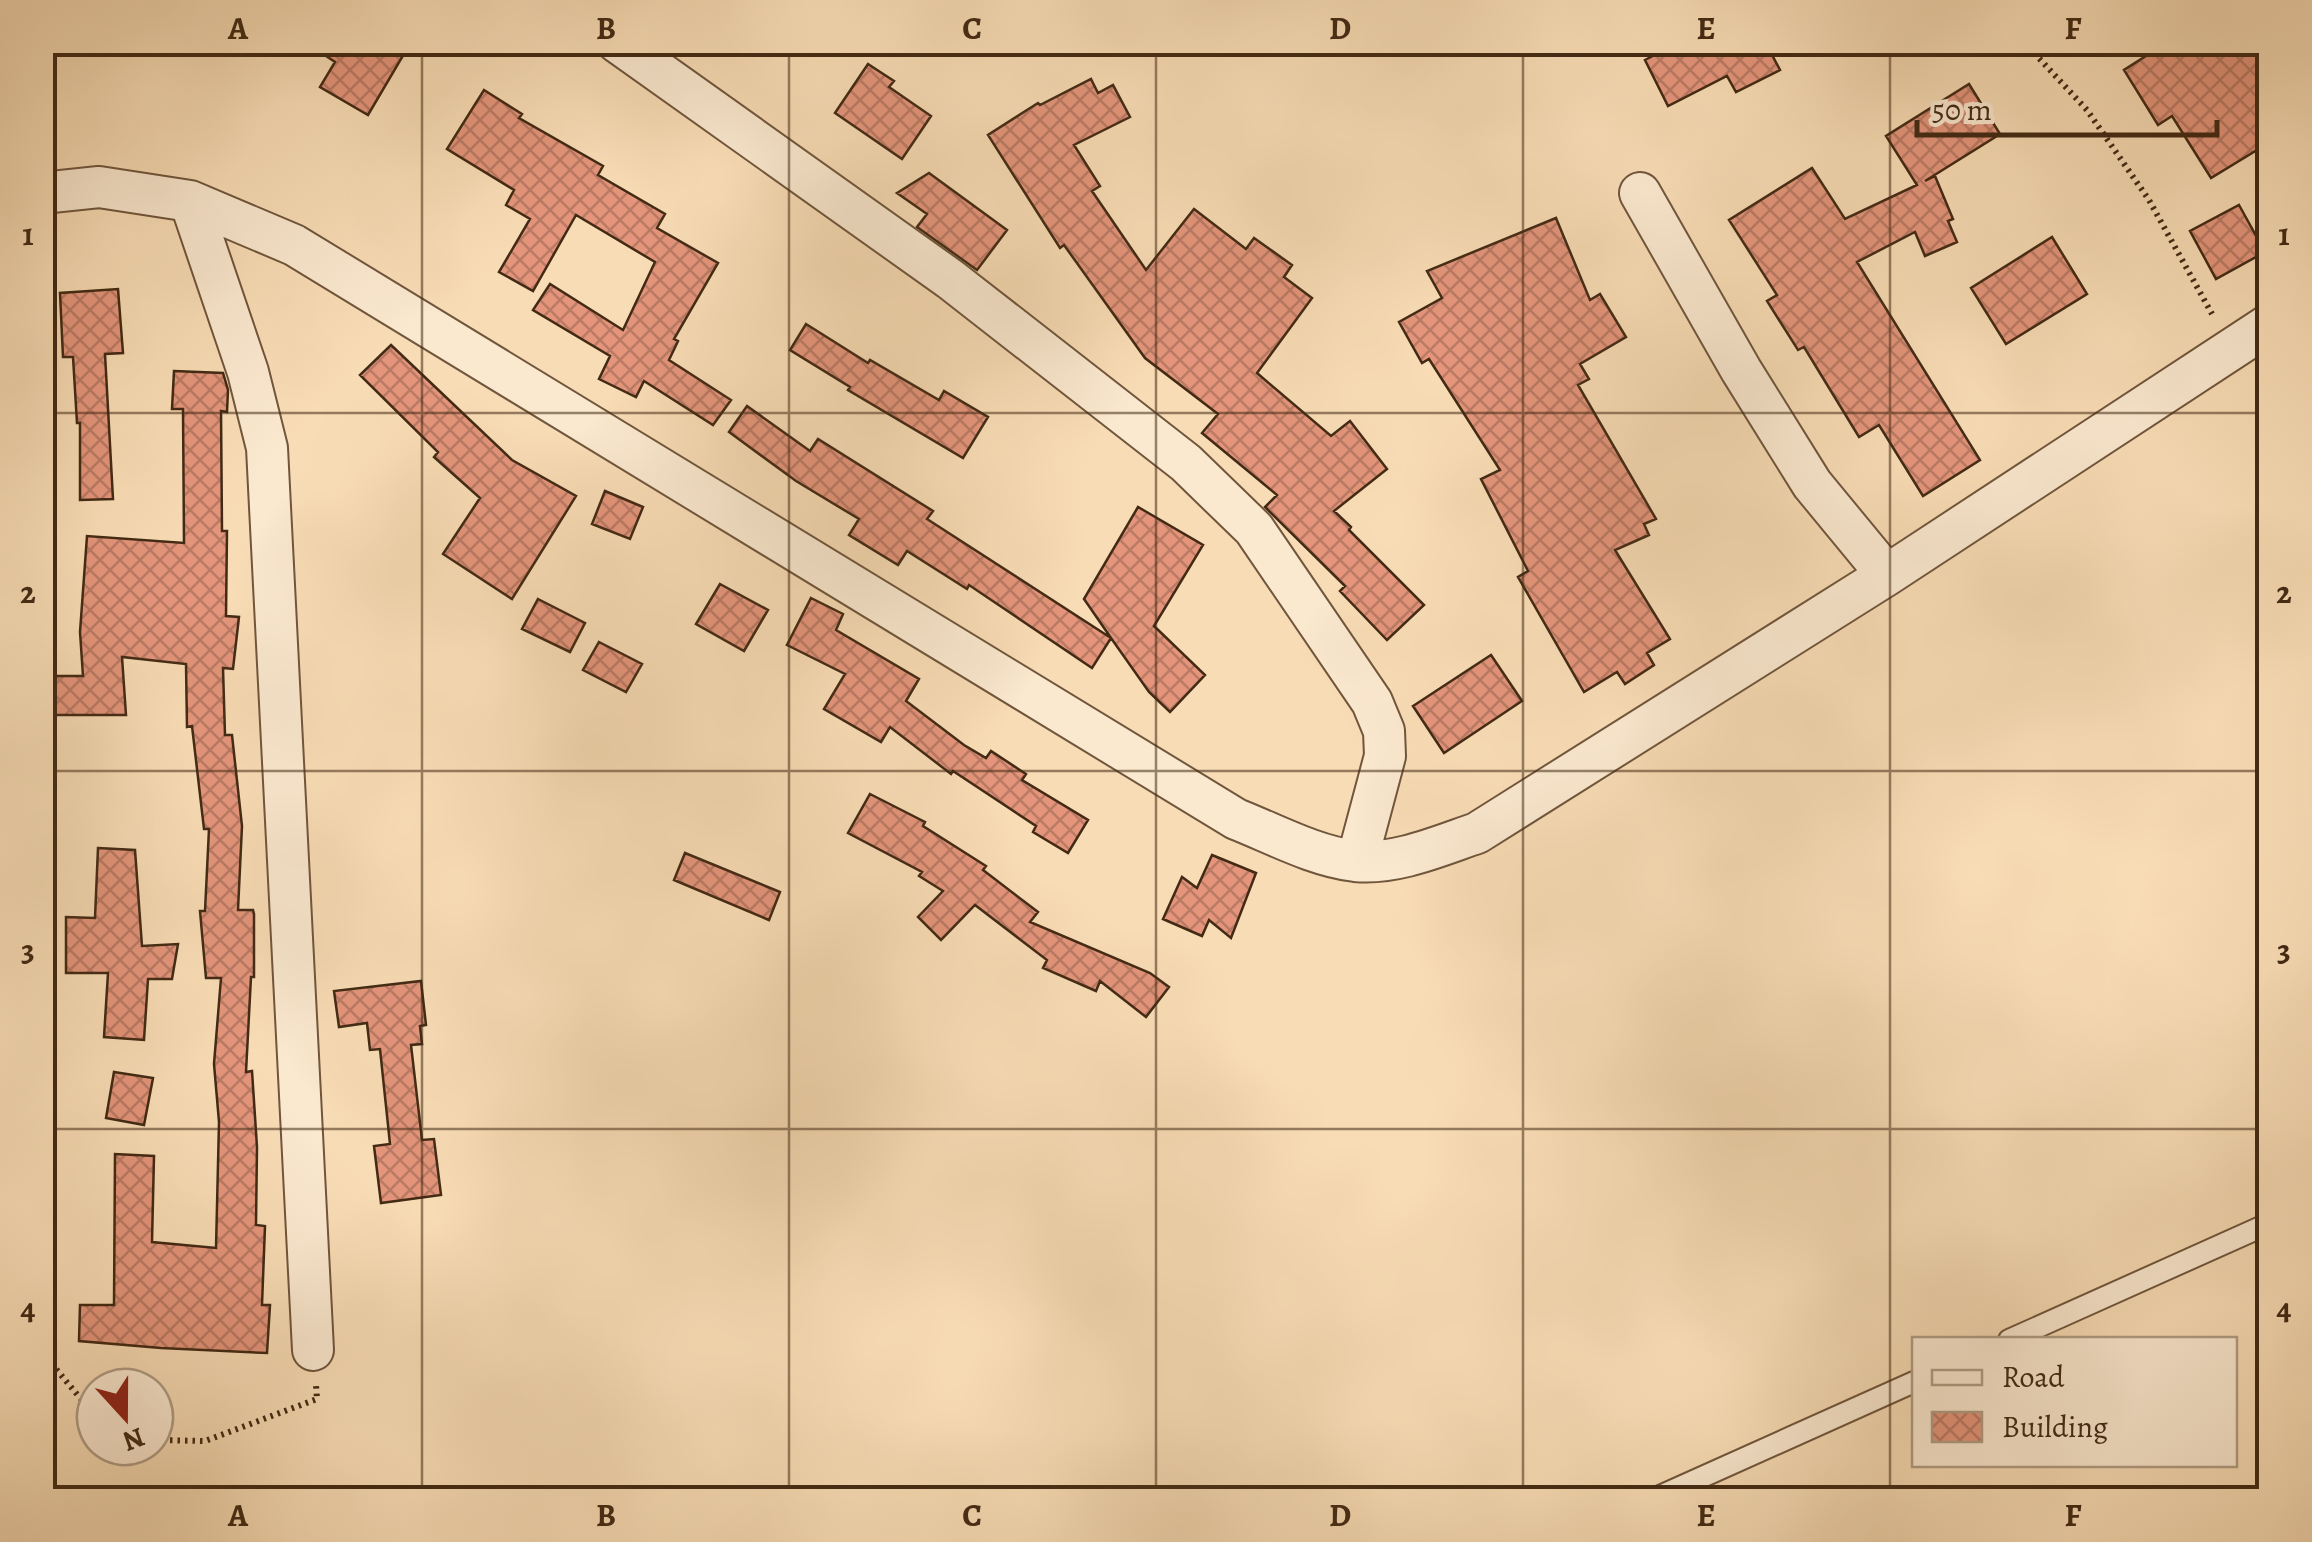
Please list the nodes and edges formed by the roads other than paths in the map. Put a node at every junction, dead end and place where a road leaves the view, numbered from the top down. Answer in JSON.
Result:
{"nodes":[{"id":1,"x":617,"y":42,"type":"edge"},
{"id":2,"x":42,"y":193,"type":"edge"},
{"id":3,"x":1640,"y":193,"type":"dead end"},
{"id":4,"x":190,"y":201,"type":"junction"},
{"id":5,"x":2270,"y":324,"type":"edge"},
{"id":6,"x":1887,"y":575,"type":"junction"},
{"id":7,"x":1357,"y":861,"type":"junction"},
{"id":8,"x":2270,"y":1223,"type":"edge"},
{"id":9,"x":2016,"y":1337,"type":"edge"},
{"id":10,"x":313,"y":1350,"type":"road end"},
{"id":11,"x":1912,"y":1383,"type":"edge"},
{"id":12,"x":1651,"y":1500,"type":"edge"}],
"edges":[{"from":1,"to":7,"type":"street"},
{"from":2,"to":4,"type":"street"},
{"from":3,"to":6,"type":"street"},
{"from":4,"to":7,"type":"street"},
{"from":4,"to":10,"type":"street"},
{"from":5,"to":6,"type":"street"},
{"from":6,"to":7,"type":"street"},
{"from":8,"to":9,"type":"lane"},
{"from":11,"to":12,"type":"lane"}]}
